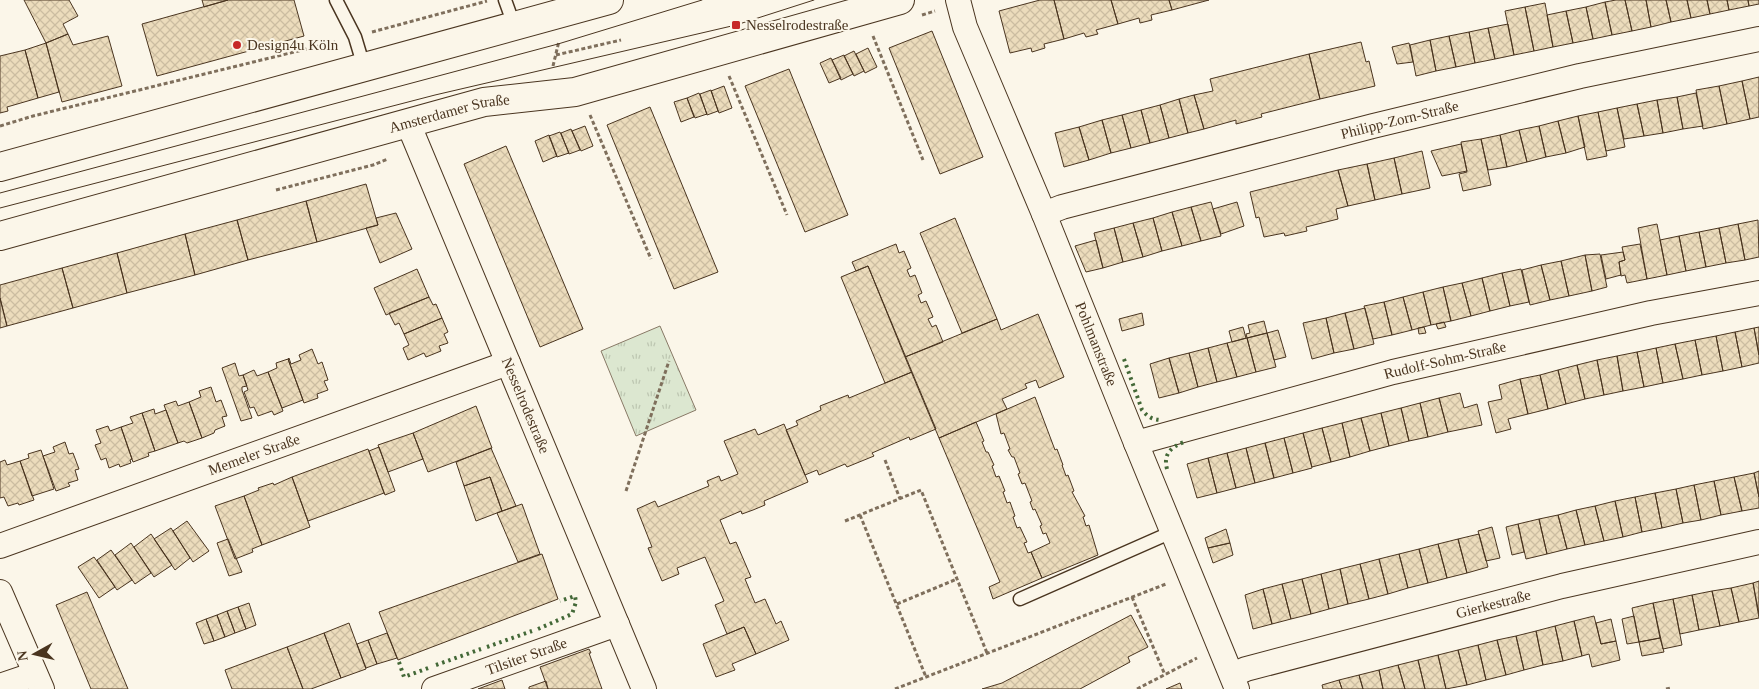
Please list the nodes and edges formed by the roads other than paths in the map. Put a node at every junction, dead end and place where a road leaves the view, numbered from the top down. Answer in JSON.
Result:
{"nodes":[{"id":1,"x":336,"y":0,"type":"edge"},
{"id":2,"x":505,"y":0,"type":"edge"},
{"id":3,"x":609,"y":0,"type":"edge"},
{"id":4,"x":958,"y":3,"type":"edge"},
{"id":5,"x":908,"y":8,"type":"edge"},
{"id":6,"x":514,"y":25,"type":"junction"},
{"id":7,"x":1759,"y":39,"type":"edge"},
{"id":8,"x":364,"y":67,"type":"junction"},
{"id":9,"x":408,"y":123,"type":"junction"},
{"id":10,"x":0,"y":167,"type":"edge"},
{"id":11,"x":1044,"y":214,"type":"junction"},
{"id":12,"x":0,"y":236,"type":"edge"},
{"id":13,"x":1759,"y":293,"type":"edge"},
{"id":14,"x":508,"y":363,"type":"junction"},
{"id":15,"x":1136,"y":443,"type":"junction"},
{"id":16,"x":1172,"y":532,"type":"junction"},
{"id":17,"x":1759,"y":542,"type":"edge"},
{"id":18,"x":0,"y":546,"type":"edge"},
{"id":19,"x":0,"y":592,"type":"edge"},
{"id":20,"x":1020,"y":600,"type":"dead end"},
{"id":21,"x":617,"y":624,"type":"junction"},
{"id":22,"x":38,"y":682,"type":"edge"},
{"id":23,"x":1235,"y":682,"type":"edge"},
{"id":24,"x":0,"y":686,"type":"edge"},
{"id":25,"x":434,"y":689,"type":"edge"},
{"id":26,"x":644,"y":689,"type":"edge"}],
"edges":[{"from":1,"to":8,"type":"lane"},
{"from":2,"to":6,"type":"lane"},
{"from":3,"to":6,"type":"main road"},
{"from":4,"to":11,"type":"street","name":"Pohlmanstraße"},
{"from":5,"to":9,"type":"main road","name":"Amsterdamer Straße"},
{"from":6,"to":8,"type":"main road"},
{"from":7,"to":11,"type":"street","name":"Philipp-Zorn-Straße"},
{"from":8,"to":10,"type":"main road"},
{"from":9,"to":12,"type":"main road","name":"Amsterdamer Straße"},
{"from":9,"to":14,"type":"street","name":"Nesselrodestraße"},
{"from":11,"to":15,"type":"street","name":"Pohlmanstraße"},
{"from":13,"to":15,"type":"street","name":"Rudolf-Sohm-Straße"},
{"from":14,"to":18,"type":"street","name":"Memeler Straße"},
{"from":14,"to":21,"type":"street","name":"Nesselrodestraße"},
{"from":15,"to":16,"type":"street","name":"Pohlmanstraße"},
{"from":16,"to":20,"type":"lane"},
{"from":16,"to":23,"type":"street","name":"Pohlmanstraße"},
{"from":17,"to":23,"type":"street","name":"Gierkestraße"},
{"from":19,"to":22,"type":"street"},
{"from":21,"to":25,"type":"street","name":"Tilsiter Straße"},
{"from":21,"to":26,"type":"street","name":"Nesselrodestraße"},
{"from":22,"to":24,"type":"street"}]}
